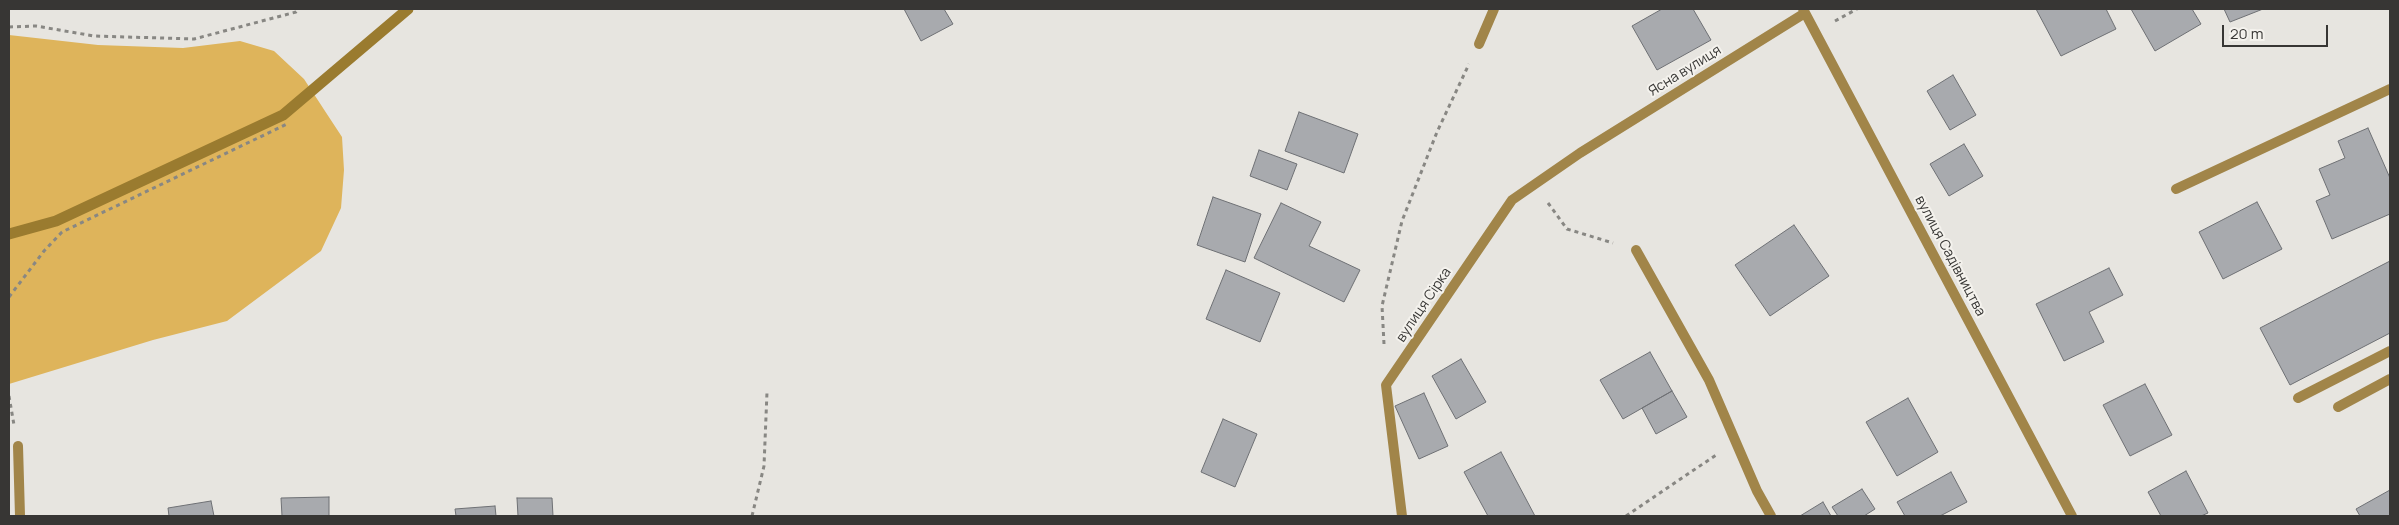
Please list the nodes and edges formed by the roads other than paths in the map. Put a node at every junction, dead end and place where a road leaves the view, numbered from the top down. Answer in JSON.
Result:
{"nodes":[{"id":1,"x":1494,"y":9,"type":"edge"},
{"id":2,"x":1804,"y":11,"type":"edge"},
{"id":3,"x":1479,"y":44,"type":"road end"},
{"id":4,"x":2390,"y":89,"type":"edge"},
{"id":5,"x":1580,"y":153,"type":"joint"},
{"id":6,"x":2176,"y":189,"type":"dead end"},
{"id":7,"x":1636,"y":250,"type":"road end"},
{"id":8,"x":2390,"y":351,"type":"edge"},
{"id":9,"x":2390,"y":379,"type":"edge"},
{"id":10,"x":2298,"y":398,"type":"dead end"},
{"id":11,"x":2338,"y":407,"type":"dead end"},
{"id":12,"x":18,"y":446,"type":"dead end"},
{"id":13,"x":20,"y":516,"type":"edge"},
{"id":14,"x":1402,"y":516,"type":"edge"},
{"id":15,"x":1771,"y":516,"type":"edge"},
{"id":16,"x":2072,"y":516,"type":"edge"}],
"edges":[{"from":1,"to":3,"type":"street"},
{"from":2,"to":5,"type":"street","name":"Ясна вулиця"},
{"from":2,"to":16,"type":"street","name":"вулиця Садівництва"},
{"from":4,"to":6,"type":"street"},
{"from":5,"to":14,"type":"street","name":"вулиця Сірка"},
{"from":7,"to":15,"type":"street"},
{"from":8,"to":10,"type":"street"},
{"from":9,"to":11,"type":"street"},
{"from":12,"to":13,"type":"street"}]}
